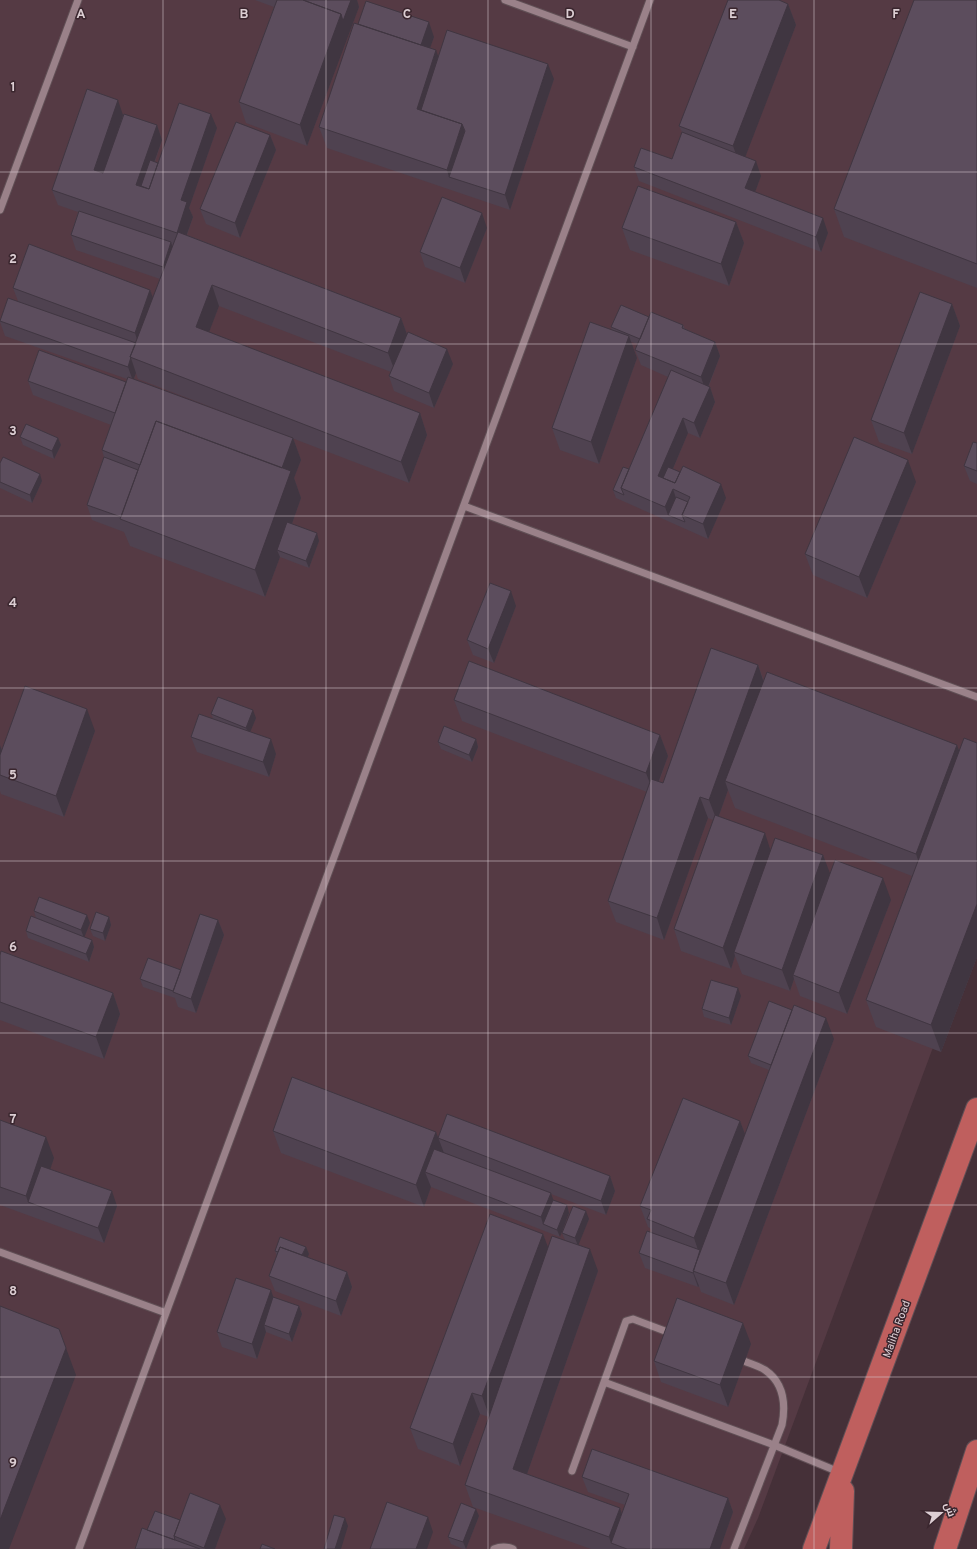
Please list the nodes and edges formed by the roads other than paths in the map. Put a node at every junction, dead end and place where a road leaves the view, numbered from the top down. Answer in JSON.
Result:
{"nodes":[{"id":1,"x":78,"y":0,"type":"edge"},
{"id":2,"x":505,"y":0,"type":"edge"},
{"id":3,"x":650,"y":0,"type":"edge"},
{"id":4,"x":633,"y":47,"type":"junction"},
{"id":5,"x":0,"y":210,"type":"edge"},
{"id":6,"x":464,"y":506,"type":"junction"},
{"id":7,"x":977,"y":697,"type":"edge"},
{"id":8,"x":977,"y":1109,"type":"edge"},
{"id":9,"x":0,"y":1252,"type":"edge"},
{"id":10,"x":166,"y":1313,"type":"junction"},
{"id":11,"x":679,"y":1336,"type":"edge"},
{"id":12,"x":744,"y":1361,"type":"dead end"},
{"id":13,"x":604,"y":1382,"type":"junction"},
{"id":14,"x":774,"y":1445,"type":"junction"},
{"id":15,"x":977,"y":1451,"type":"edge"},
{"id":16,"x":572,"y":1471,"type":"dead end"},
{"id":17,"x":843,"y":1473,"type":"junction"},
{"id":18,"x":79,"y":1549,"type":"edge"},
{"id":19,"x":494,"y":1549,"type":"edge"},
{"id":20,"x":513,"y":1549,"type":"edge"},
{"id":21,"x":734,"y":1549,"type":"edge"},
{"id":22,"x":814,"y":1549,"type":"edge"},
{"id":23,"x":841,"y":1549,"type":"edge"},
{"id":24,"x":946,"y":1549,"type":"edge"}],
"edges":[{"from":1,"to":5,"type":"street"},
{"from":2,"to":4,"type":"street"},
{"from":3,"to":4,"type":"street"},
{"from":4,"to":6,"type":"street"},
{"from":6,"to":7,"type":"street"},
{"from":6,"to":10,"type":"street"},
{"from":8,"to":17,"type":"main road","name":"Maliha Road"},
{"from":9,"to":10,"type":"street"},
{"from":10,"to":18,"type":"street"},
{"from":11,"to":13,"type":"street"},
{"from":12,"to":14,"type":"street"},
{"from":13,"to":14,"type":"street"},
{"from":13,"to":16,"type":"street"},
{"from":14,"to":17,"type":"street"},
{"from":14,"to":21,"type":"street"},
{"from":15,"to":24,"type":"main road"},
{"from":17,"to":22,"type":"main road","name":"Maliha Road"},
{"from":17,"to":23,"type":"main road"},
{"from":19,"to":20,"type":"street"}]}
